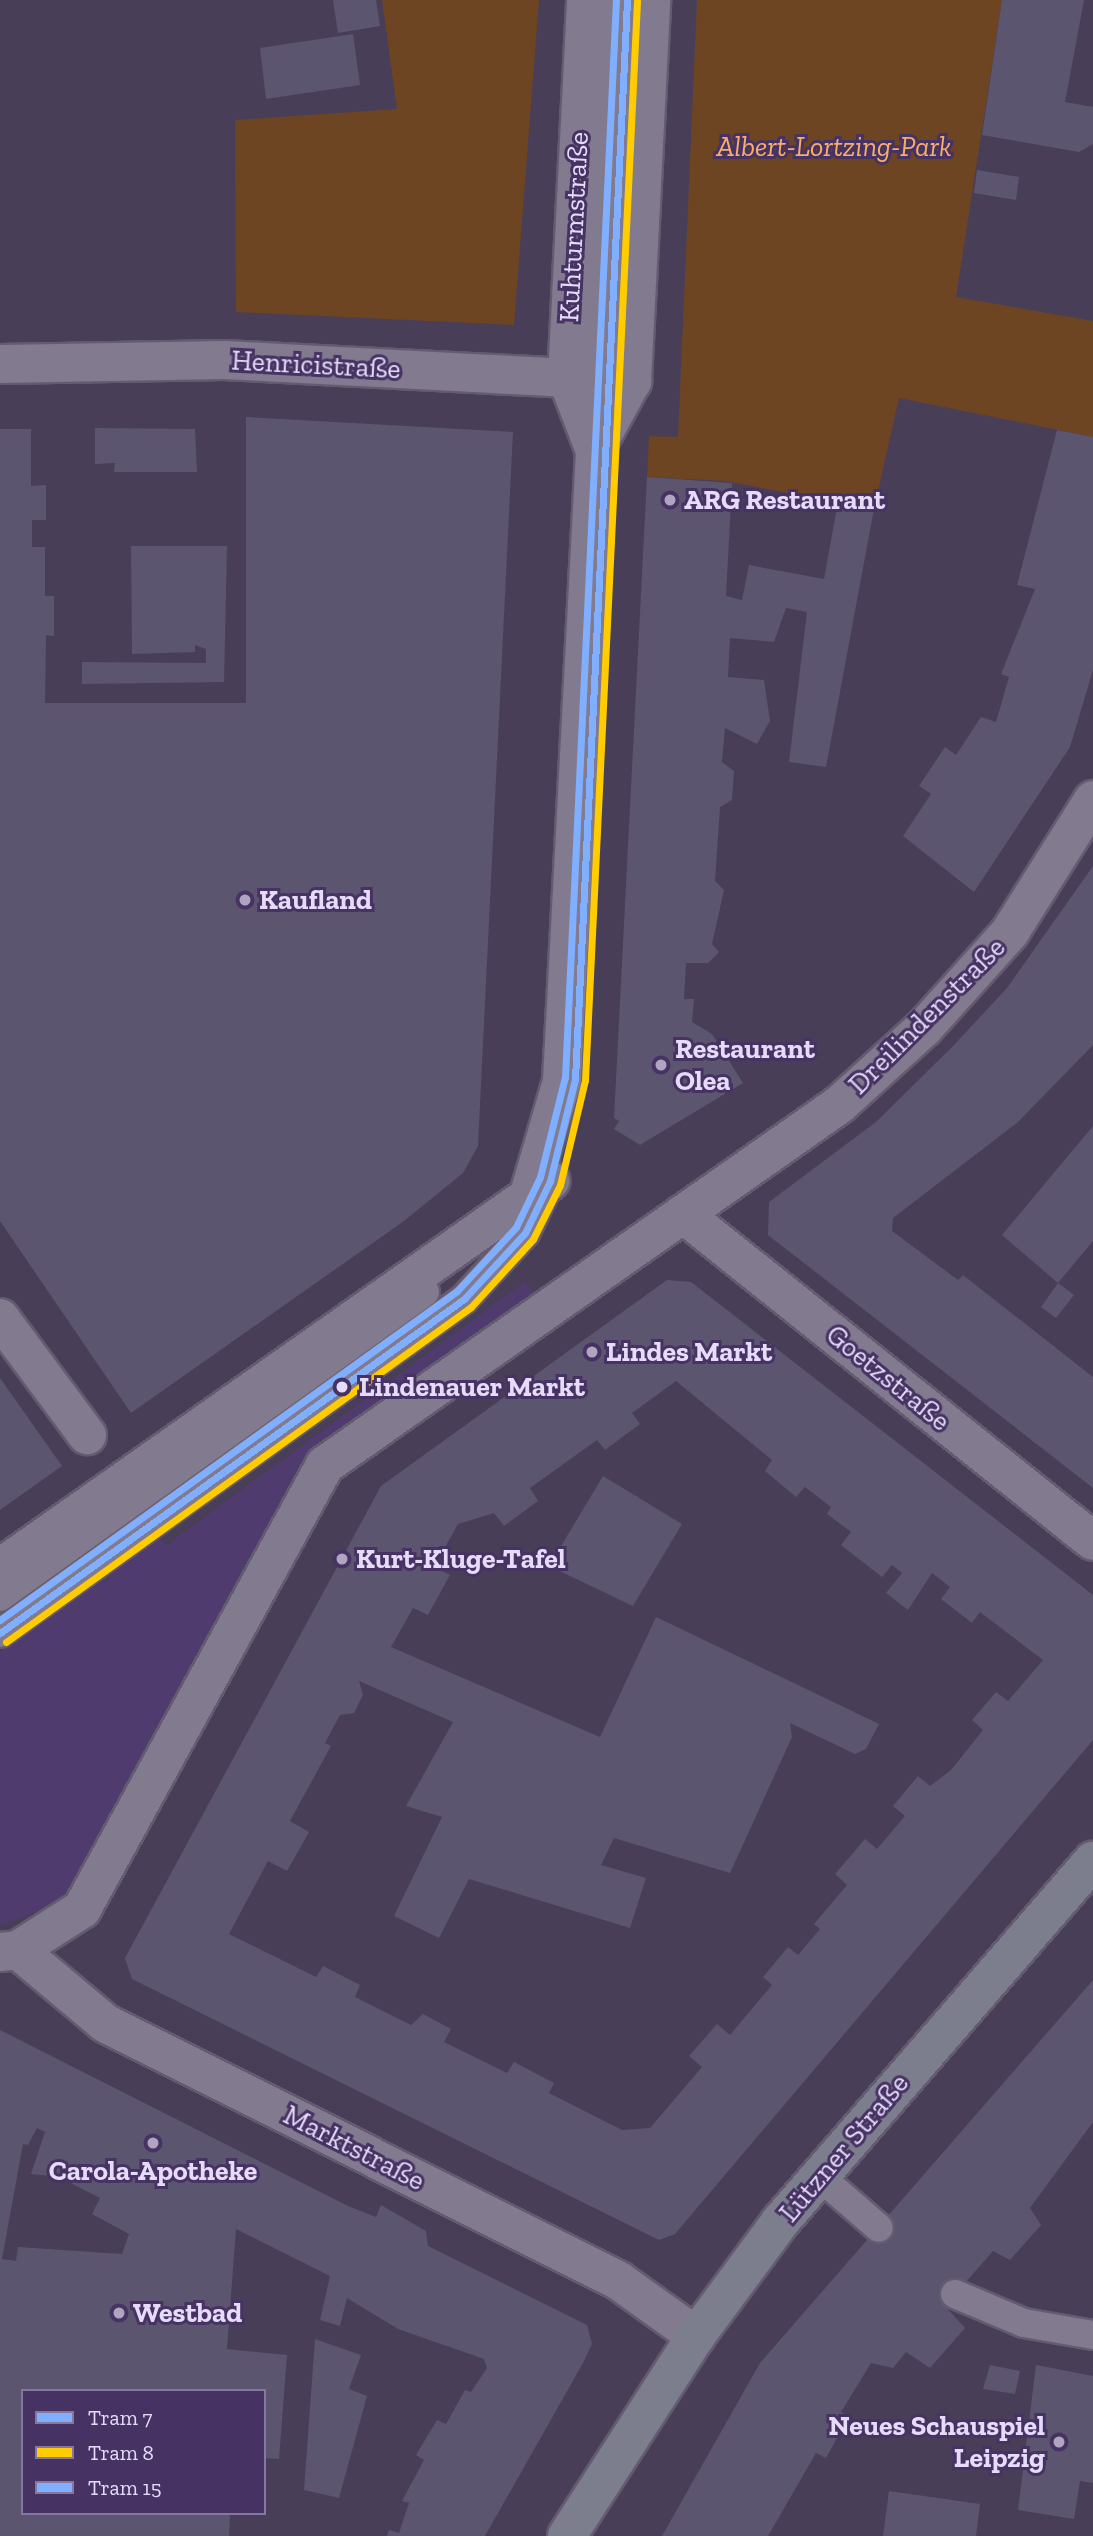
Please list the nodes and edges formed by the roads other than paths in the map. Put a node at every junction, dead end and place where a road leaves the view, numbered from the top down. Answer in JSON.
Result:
{"nodes":[{"id":1,"x":586,"y":0,"type":"edge"},
{"id":2,"x":605,"y":0,"type":"edge"},
{"id":3,"x":627,"y":0,"type":"edge"},
{"id":4,"x":651,"y":0,"type":"edge"},
{"id":5,"x":0,"y":364,"type":"edge"},
{"id":6,"x":599,"y":379,"type":"junction"},
{"id":7,"x":595,"y":449,"type":"junction"},
{"id":8,"x":1093,"y":800,"type":"edge"},
{"id":9,"x":526,"y":1197,"type":"junction"},
{"id":10,"x":683,"y":1214,"type":"junction"},
{"id":11,"x":0,"y":1318,"type":"edge"},
{"id":12,"x":87,"y":1435,"type":"dead end"},
{"id":13,"x":1093,"y":1541,"type":"edge"},
{"id":14,"x":0,"y":1569,"type":"edge"},
{"id":15,"x":0,"y":1597,"type":"edge"},
{"id":16,"x":0,"y":1633,"type":"edge"},
{"id":17,"x":1093,"y":1861,"type":"edge"},
{"id":18,"x":9,"y":1951,"type":"edge"},
{"id":19,"x":819,"y":2176,"type":"junction"},
{"id":20,"x":878,"y":2228,"type":"dead end"},
{"id":21,"x":955,"y":2294,"type":"dead end"},
{"id":22,"x":1093,"y":2335,"type":"edge"},
{"id":23,"x":696,"y":2336,"type":"junction"},
{"id":24,"x":623,"y":2455,"type":"junction"},
{"id":25,"x":567,"y":2536,"type":"edge"},
{"id":26,"x":600,"y":2536,"type":"edge"}],
"edges":[{"from":1,"to":6,"type":"street","name":"Kuhturmstraße"},
{"from":2,"to":6,"type":"lane"},
{"from":3,"to":6,"type":"lane"},
{"from":4,"to":6,"type":"street","name":"Kuhturmstraße"},
{"from":5,"to":6,"type":"street","name":"Henricistraße"},
{"from":6,"to":7,"type":"street","name":"Kuhturmstraße"},
{"from":6,"to":7,"type":"street","name":"Kuhturmstraße"},
{"from":7,"to":9,"type":"street","name":"Kuhturmstraße"},
{"from":8,"to":10,"type":"street","name":"Dreilindenstraße"},
{"from":9,"to":14,"type":"street"},
{"from":9,"to":15,"type":"lane"},
{"from":9,"to":16,"type":"lane"},
{"from":10,"to":13,"type":"street","name":"Goetzstraße"},
{"from":10,"to":18,"type":"street"},
{"from":11,"to":12,"type":"street"},
{"from":17,"to":19,"type":"main road","name":"Lützner Straße"},
{"from":18,"to":23,"type":"street","name":"Marktstraße"},
{"from":19,"to":20,"type":"lane"},
{"from":19,"to":23,"type":"main road","name":"Lützner Straße"},
{"from":21,"to":22,"type":"lane"},
{"from":23,"to":24,"type":"main road","name":"Lützner Straße"},
{"from":24,"to":25,"type":"main road","name":"Lützner Straße"},
{"from":24,"to":26,"type":"main road","name":"Lützner Straße"}]}
